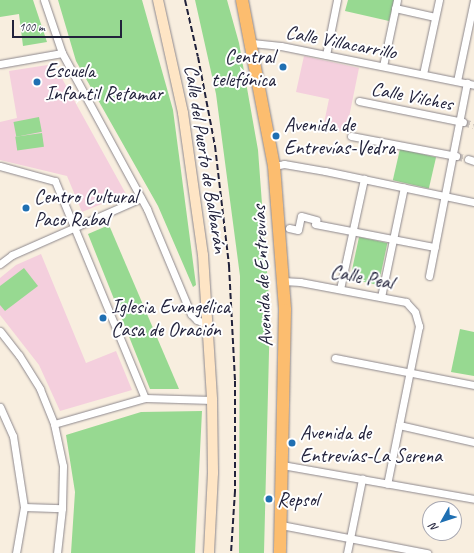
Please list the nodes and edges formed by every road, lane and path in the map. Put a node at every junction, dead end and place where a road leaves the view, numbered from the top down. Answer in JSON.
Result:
{"nodes":[{"id":1,"x":44,"y":0,"type":"edge"},
{"id":2,"x":158,"y":0,"type":"edge"},
{"id":3,"x":242,"y":0,"type":"edge"},
{"id":4,"x":337,"y":0,"type":"edge"},
{"id":5,"x":397,"y":0,"type":"edge"},
{"id":6,"x":438,"y":0,"type":"edge"},
{"id":7,"x":474,"y":0,"type":"edge"},
{"id":8,"x":396,"y":8,"type":"junction"},
{"id":9,"x":435,"y":17,"type":"junction"},
{"id":10,"x":471,"y":23,"type":"edge"},
{"id":11,"x":252,"y":43,"type":"junction"},
{"id":12,"x":62,"y":53,"type":"junction"},
{"id":13,"x":326,"y":55,"type":"junction"},
{"id":14,"x":0,"y":64,"type":"edge"},
{"id":15,"x":383,"y":66,"type":"junction"},
{"id":16,"x":423,"y":74,"type":"junction"},
{"id":17,"x":457,"y":81,"type":"junction"},
{"id":18,"x":471,"y":84,"type":"edge"},
{"id":19,"x":359,"y":101,"type":"dead end"},
{"id":20,"x":461,"y":122,"type":"junction"},
{"id":21,"x":351,"y":136,"type":"dead end"},
{"id":22,"x":454,"y":156,"type":"junction"},
{"id":23,"x":0,"y":166,"type":"edge"},
{"id":24,"x":274,"y":166,"type":"junction"},
{"id":25,"x":364,"y":179,"type":"junction"},
{"id":26,"x":404,"y":187,"type":"junction"},
{"id":27,"x":444,"y":195,"type":"junction"},
{"id":28,"x":142,"y":198,"type":"junction"},
{"id":29,"x":474,"y":202,"type":"edge"},
{"id":30,"x":74,"y":228,"type":"junction"},
{"id":31,"x":289,"y":228,"type":"dead end"},
{"id":32,"x":353,"y":231,"type":"junction"},
{"id":33,"x":393,"y":239,"type":"junction"},
{"id":34,"x":435,"y":247,"type":"junction"},
{"id":35,"x":0,"y":264,"type":"edge"},
{"id":36,"x":429,"y":276,"type":"dead end"},
{"id":37,"x":283,"y":281,"type":"junction"},
{"id":38,"x":340,"y":289,"type":"junction"},
{"id":39,"x":381,"y":297,"type":"junction"},
{"id":40,"x":209,"y":325,"type":"junction"},
{"id":41,"x":0,"y":331,"type":"edge"},
{"id":42,"x":335,"y":358,"type":"dead end"},
{"id":43,"x":410,"y":372,"type":"junction"},
{"id":44,"x":474,"y":385,"type":"edge"},
{"id":45,"x":145,"y":398,"type":"junction"},
{"id":46,"x":212,"y":400,"type":"junction"},
{"id":47,"x":0,"y":407,"type":"edge"},
{"id":48,"x":54,"y":424,"type":"junction"},
{"id":49,"x":399,"y":425,"type":"junction"},
{"id":50,"x":474,"y":442,"type":"edge"},
{"id":51,"x":282,"y":465,"type":"junction"},
{"id":52,"x":362,"y":479,"type":"junction"},
{"id":53,"x":387,"y":484,"type":"junction"},
{"id":54,"x":474,"y":499,"type":"edge"},
{"id":55,"x":24,"y":507,"type":"junction"},
{"id":56,"x":62,"y":508,"type":"junction"},
{"id":57,"x":281,"y":526,"type":"junction"},
{"id":58,"x":350,"y":538,"type":"junction"},
{"id":59,"x":16,"y":553,"type":"edge"},
{"id":60,"x":57,"y":553,"type":"edge"},
{"id":61,"x":209,"y":553,"type":"edge"},
{"id":62,"x":280,"y":553,"type":"edge"},
{"id":63,"x":347,"y":553,"type":"edge"},
{"id":64,"x":427,"y":553,"type":"edge"}],
"edges":[{"from":1,"to":12,"type":"street"},
{"from":2,"to":40,"type":"street","name":"Calle del Puerto de Balbarán"},
{"from":3,"to":11,"type":"main road","name":"Avenida de Entrevías"},
{"from":4,"to":13,"type":"street"},
{"from":5,"to":8,"type":"street"},
{"from":6,"to":9,"type":"street"},
{"from":7,"to":10,"type":"street"},
{"from":8,"to":9,"type":"street"},
{"from":8,"to":15,"type":"street"},
{"from":9,"to":16,"type":"street"},
{"from":10,"to":17,"type":"street"},
{"from":11,"to":13,"type":"street","name":"Calle Villacarrillo"},
{"from":11,"to":24,"type":"main road","name":"Avenida de Entrevías"},
{"from":12,"to":14,"type":"street"},
{"from":12,"to":28,"type":"street"},
{"from":13,"to":15,"type":"street","name":"Calle Villacarrillo"},
{"from":15,"to":16,"type":"street","name":"Calle Villacarrillo"},
{"from":16,"to":17,"type":"street","name":"Calle Villacarrillo"},
{"from":17,"to":18,"type":"street","name":"Calle Villacarrillo"},
{"from":18,"to":20,"type":"street","name":"Calle Vilches"},
{"from":19,"to":20,"type":"street","name":"Calle Vilches"},
{"from":20,"to":22,"type":"street","name":"Calle Vilches"},
{"from":21,"to":22,"type":"street"},
{"from":22,"to":27,"type":"street","name":"Calle Vilches"},
{"from":23,"to":30,"type":"street"},
{"from":24,"to":25,"type":"street"},
{"from":24,"to":37,"type":"main road","name":"Avenida de Entrevías"},
{"from":25,"to":26,"type":"street"},
{"from":25,"to":32,"type":"street"},
{"from":26,"to":27,"type":"street"},
{"from":26,"to":33,"type":"street"},
{"from":27,"to":29,"type":"street"},
{"from":27,"to":34,"type":"street","name":"Calle Vilches"},
{"from":28,"to":30,"type":"street"},
{"from":28,"to":40,"type":"street"},
{"from":30,"to":35,"type":"street"},
{"from":30,"to":45,"type":"street"},
{"from":31,"to":32,"type":"street"},
{"from":32,"to":33,"type":"street"},
{"from":32,"to":38,"type":"street"},
{"from":33,"to":34,"type":"street"},
{"from":33,"to":39,"type":"street"},
{"from":34,"to":36,"type":"street","name":"Calle Vilches"},
{"from":37,"to":38,"type":"street","name":"Calle Peal"},
{"from":37,"to":51,"type":"main road","name":"Avenida de Entrevías"},
{"from":38,"to":39,"type":"street","name":"Calle Peal"},
{"from":39,"to":43,"type":"street","name":"Calle Peal"},
{"from":40,"to":46,"type":"street","name":"Calle del Puerto de Balbarán"},
{"from":41,"to":48,"type":"street"},
{"from":42,"to":43,"type":"street"},
{"from":43,"to":44,"type":"street"},
{"from":43,"to":49,"type":"street"},
{"from":45,"to":46,"type":"street"},
{"from":45,"to":48,"type":"street"},
{"from":46,"to":61,"type":"street","name":"Calle del Puerto de Balbarán"},
{"from":47,"to":55,"type":"street"},
{"from":48,"to":56,"type":"street"},
{"from":49,"to":50,"type":"street"},
{"from":49,"to":53,"type":"street"},
{"from":51,"to":52,"type":"street"},
{"from":51,"to":57,"type":"main road","name":"Avenida de Entrevías"},
{"from":52,"to":53,"type":"street"},
{"from":52,"to":58,"type":"street"},
{"from":53,"to":54,"type":"street"},
{"from":55,"to":56,"type":"street"},
{"from":55,"to":59,"type":"street"},
{"from":56,"to":60,"type":"street"},
{"from":57,"to":58,"type":"street"},
{"from":57,"to":62,"type":"main road","name":"Avenida de Entrevías"},
{"from":58,"to":63,"type":"street"},
{"from":58,"to":64,"type":"street"}]}
